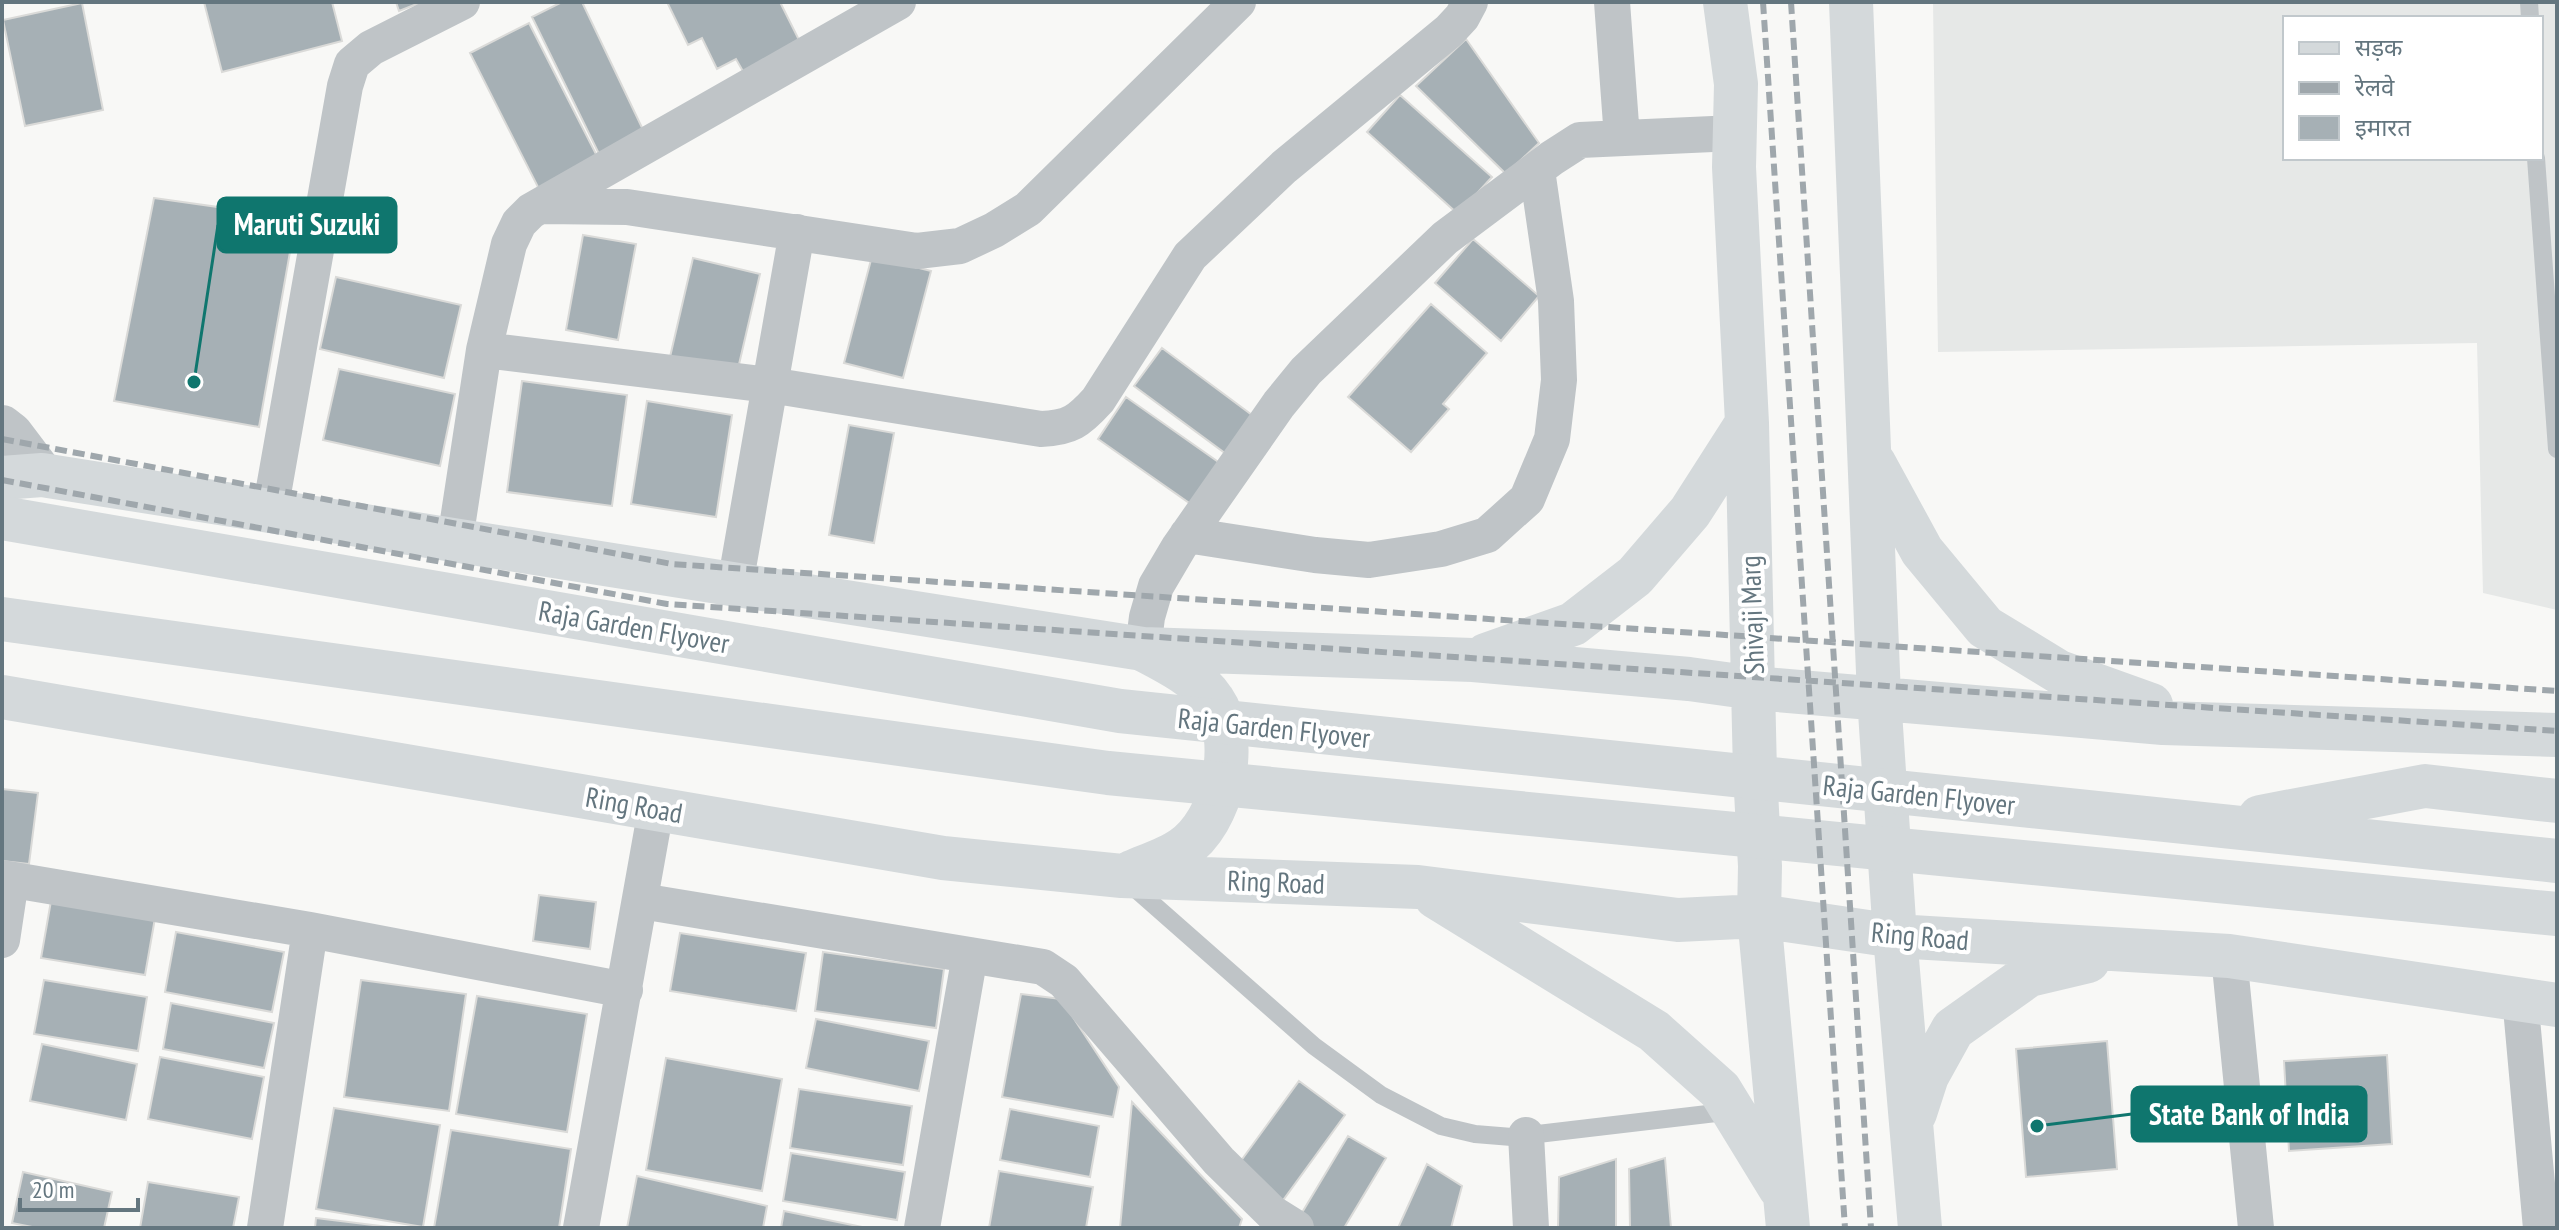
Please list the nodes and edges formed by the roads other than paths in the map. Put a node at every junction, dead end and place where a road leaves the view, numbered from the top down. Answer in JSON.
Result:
{"nodes":[{"id":1,"x":462,"y":2,"type":"edge"},
{"id":2,"x":898,"y":2,"type":"edge"},
{"id":3,"x":1238,"y":2,"type":"edge"},
{"id":4,"x":1470,"y":2,"type":"edge"},
{"id":5,"x":1612,"y":2,"type":"edge"},
{"id":6,"x":1725,"y":2,"type":"edge"},
{"id":7,"x":1851,"y":2,"type":"edge"},
{"id":8,"x":1735,"y":133,"type":"junction"},
{"id":9,"x":1622,"y":138,"type":"junction"},
{"id":10,"x":2536,"y":160,"type":"edge"},
{"id":11,"x":1537,"y":170,"type":"junction"},
{"id":12,"x":543,"y":206,"type":"junction"},
{"id":13,"x":797,"y":232,"type":"junction"},
{"id":14,"x":484,"y":350,"type":"junction"},
{"id":15,"x":770,"y":385,"type":"junction"},
{"id":16,"x":1747,"y":423,"type":"junction"},
{"id":17,"x":2,"y":427,"type":"edge"},
{"id":18,"x":2557,"y":449,"type":"edge"},
{"id":19,"x":1870,"y":454,"type":"junction"},
{"id":20,"x":12,"y":497,"type":"edge"},
{"id":21,"x":270,"y":511,"type":"junction"},
{"id":22,"x":1187,"y":535,"type":"junction"},
{"id":23,"x":455,"y":540,"type":"junction"},
{"id":24,"x":735,"y":585,"type":"junction"},
{"id":25,"x":2,"y":619,"type":"edge"},
{"id":26,"x":1143,"y":649,"type":"junction"},
{"id":27,"x":1473,"y":660,"type":"junction"},
{"id":28,"x":1754,"y":688,"type":"junction"},
{"id":29,"x":2,"y":697,"type":"edge"},
{"id":30,"x":1879,"y":697,"type":"junction"},
{"id":31,"x":2206,"y":724,"type":"junction"},
{"id":32,"x":2557,"y":735,"type":"edge"},
{"id":33,"x":2557,"y":801,"type":"edge"},
{"id":34,"x":656,"y":809,"type":"junction"},
{"id":35,"x":2211,"y":826,"type":"junction"},
{"id":36,"x":2557,"y":861,"type":"edge"},
{"id":37,"x":1122,"y":876,"type":"junction"},
{"id":38,"x":6,"y":879,"type":"edge"},
{"id":39,"x":1418,"y":887,"type":"junction"},
{"id":40,"x":641,"y":901,"type":"junction"},
{"id":41,"x":2499,"y":908,"type":"junction"},
{"id":42,"x":2557,"y":914,"type":"edge"},
{"id":43,"x":1759,"y":916,"type":"junction"},
{"id":44,"x":2557,"y":929,"type":"edge"},
{"id":45,"x":310,"y":930,"type":"junction"},
{"id":46,"x":1895,"y":936,"type":"junction"},
{"id":47,"x":2,"y":940,"type":"edge"},
{"id":48,"x":2134,"y":951,"type":"junction"},
{"id":49,"x":970,"y":955,"type":"junction"},
{"id":50,"x":2229,"y":956,"type":"junction"},
{"id":51,"x":625,"y":990,"type":"junction"},
{"id":52,"x":2538,"y":1001,"type":"edge"},
{"id":53,"x":1733,"y":1111,"type":"junction"},
{"id":54,"x":1912,"y":1121,"type":"junction"},
{"id":55,"x":1526,"y":1135,"type":"junction"},
{"id":56,"x":1787,"y":1212,"type":"edge"},
{"id":57,"x":1279,"y":1223,"type":"edge"},
{"id":58,"x":265,"y":1228,"type":"edge"},
{"id":59,"x":581,"y":1228,"type":"edge"},
{"id":60,"x":922,"y":1228,"type":"edge"},
{"id":61,"x":1531,"y":1228,"type":"edge"},
{"id":62,"x":1920,"y":1228,"type":"edge"},
{"id":63,"x":2256,"y":1228,"type":"edge"},
{"id":64,"x":2541,"y":1228,"type":"edge"}],
"edges":[{"from":1,"to":21,"type":"street"},
{"from":2,"to":12,"type":"street"},
{"from":3,"to":13,"type":"street"},
{"from":4,"to":15,"type":"street"},
{"from":5,"to":9,"type":"street"},
{"from":6,"to":8,"type":"main road","name":"Shivaji Marg"},
{"from":7,"to":19,"type":"main road"},
{"from":8,"to":9,"type":"street"},
{"from":8,"to":16,"type":"main road","name":"Shivaji Marg"},
{"from":9,"to":11,"type":"street"},
{"from":10,"to":18,"type":"lane"},
{"from":11,"to":22,"type":"street"},
{"from":11,"to":22,"type":"street"},
{"from":12,"to":13,"type":"street"},
{"from":12,"to":14,"type":"street"},
{"from":13,"to":15,"type":"street"},
{"from":14,"to":15,"type":"street"},
{"from":14,"to":23,"type":"street"},
{"from":15,"to":24,"type":"street"},
{"from":16,"to":27,"type":"main road"},
{"from":16,"to":28,"type":"main road","name":"Shivaji Marg"},
{"from":17,"to":20,"type":"street"},
{"from":19,"to":30,"type":"main road"},
{"from":19,"to":31,"type":"main road"},
{"from":20,"to":21,"type":"main road"},
{"from":20,"to":35,"type":"main road","name":"Raja Garden Flyover"},
{"from":21,"to":23,"type":"main road"},
{"from":22,"to":26,"type":"street"},
{"from":23,"to":24,"type":"main road"},
{"from":24,"to":26,"type":"main road"},
{"from":25,"to":41,"type":"main road","name":"Raja Garden Flyover"},
{"from":26,"to":27,"type":"main road"},
{"from":26,"to":37,"type":"main road"},
{"from":27,"to":28,"type":"main road"},
{"from":28,"to":30,"type":"main road"},
{"from":28,"to":43,"type":"main road","name":"Shivaji Marg"},
{"from":29,"to":34,"type":"main road","name":"Ring Road"},
{"from":30,"to":31,"type":"main road"},
{"from":30,"to":46,"type":"main road"},
{"from":31,"to":32,"type":"main road"},
{"from":33,"to":35,"type":"main road"},
{"from":34,"to":37,"type":"main road","name":"Ring Road"},
{"from":34,"to":40,"type":"street"},
{"from":35,"to":36,"type":"main road","name":"Raja Garden Flyover"},
{"from":37,"to":39,"type":"main road","name":"Ring Road"},
{"from":37,"to":55,"type":"lane"},
{"from":38,"to":45,"type":"street"},
{"from":38,"to":47,"type":"street"},
{"from":39,"to":43,"type":"main road","name":"Ring Road"},
{"from":39,"to":53,"type":"main road"},
{"from":40,"to":49,"type":"street"},
{"from":40,"to":51,"type":"street"},
{"from":41,"to":42,"type":"main road","name":"Raja Garden Flyover"},
{"from":41,"to":44,"type":"main road"},
{"from":43,"to":46,"type":"main road","name":"Ring Road"},
{"from":43,"to":56,"type":"main road","name":"Shivaji Marg"},
{"from":45,"to":51,"type":"street"},
{"from":45,"to":58,"type":"street"},
{"from":46,"to":48,"type":"main road","name":"Ring Road"},
{"from":46,"to":54,"type":"main road"},
{"from":48,"to":50,"type":"main road","name":"Ring Road"},
{"from":48,"to":54,"type":"main road"},
{"from":49,"to":57,"type":"street"},
{"from":49,"to":60,"type":"street"},
{"from":50,"to":52,"type":"main road","name":"Ring Road"},
{"from":50,"to":63,"type":"street"},
{"from":51,"to":59,"type":"street"},
{"from":52,"to":64,"type":"street"},
{"from":53,"to":55,"type":"lane"},
{"from":53,"to":56,"type":"main road"},
{"from":54,"to":62,"type":"main road"},
{"from":55,"to":61,"type":"street"}]}
